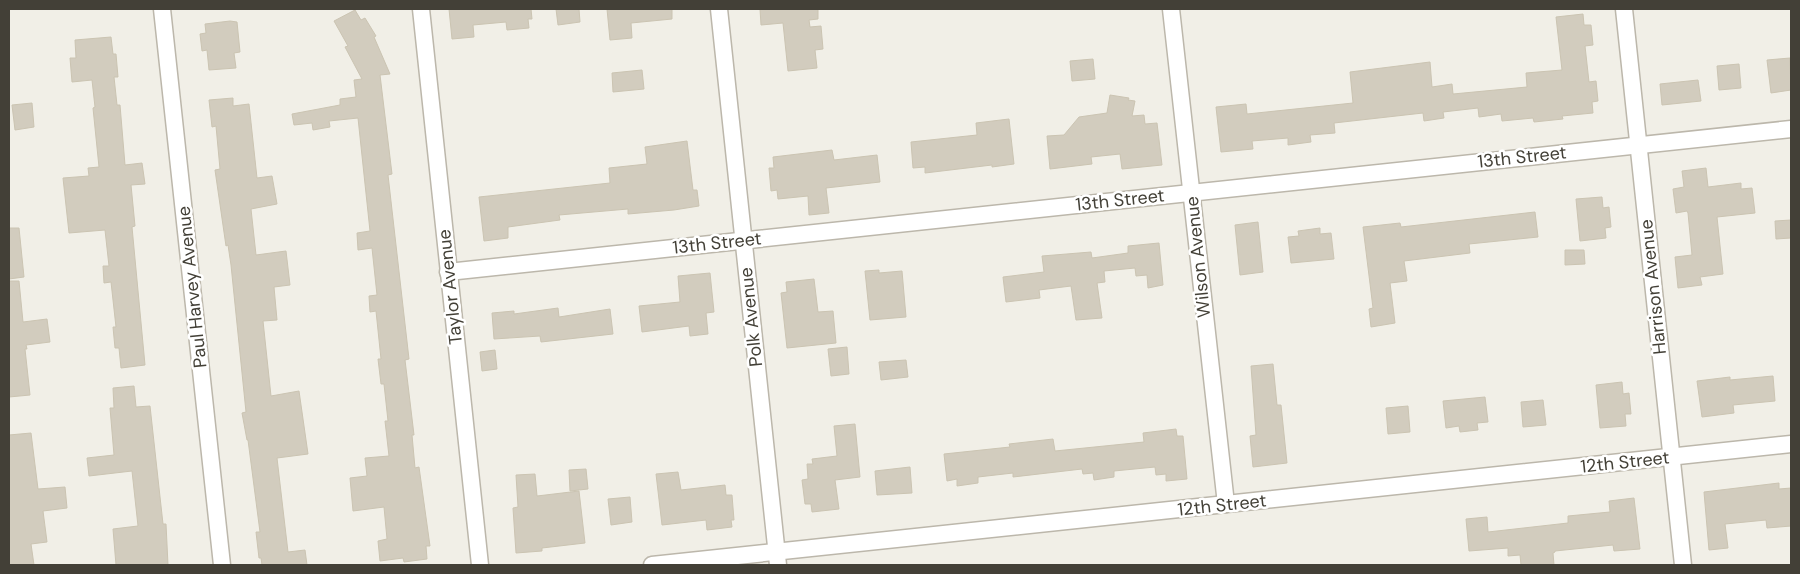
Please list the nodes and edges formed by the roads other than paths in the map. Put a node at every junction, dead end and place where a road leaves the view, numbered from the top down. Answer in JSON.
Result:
{"nodes":[{"id":1,"x":162,"y":9,"type":"edge"},
{"id":2,"x":421,"y":9,"type":"edge"},
{"id":3,"x":719,"y":9,"type":"edge"},
{"id":4,"x":1171,"y":9,"type":"edge"},
{"id":5,"x":1624,"y":9,"type":"edge"},
{"id":6,"x":1791,"y":129,"type":"edge"},
{"id":7,"x":1638,"y":145,"type":"junction"},
{"id":8,"x":1191,"y":193,"type":"junction"},
{"id":9,"x":743,"y":240,"type":"junction"},
{"id":10,"x":448,"y":272,"type":"junction"},
{"id":11,"x":1791,"y":444,"type":"edge"},
{"id":12,"x":1672,"y":457,"type":"junction"},
{"id":13,"x":1226,"y":504,"type":"junction"},
{"id":14,"x":777,"y":559,"type":"edge"},
{"id":15,"x":222,"y":565,"type":"edge"},
{"id":16,"x":480,"y":565,"type":"edge"},
{"id":17,"x":652,"y":565,"type":"edge"},
{"id":18,"x":1683,"y":565,"type":"edge"}],
"edges":[{"from":1,"to":15,"type":"street","name":"Paul Harvey Avenue"},
{"from":2,"to":10,"type":"street","name":"Taylor Avenue"},
{"from":3,"to":9,"type":"street","name":"Polk Avenue"},
{"from":4,"to":8,"type":"street","name":"Wilson Avenue"},
{"from":5,"to":7,"type":"street","name":"Harrison Avenue"},
{"from":6,"to":7,"type":"street","name":"13th Street"},
{"from":7,"to":8,"type":"street","name":"13th Street"},
{"from":7,"to":12,"type":"street","name":"Harrison Avenue"},
{"from":8,"to":9,"type":"street","name":"13th Street"},
{"from":8,"to":13,"type":"street","name":"Wilson Avenue"},
{"from":9,"to":10,"type":"street","name":"13th Street"},
{"from":9,"to":14,"type":"street","name":"Polk Avenue"},
{"from":10,"to":16,"type":"street","name":"Taylor Avenue"},
{"from":11,"to":12,"type":"street","name":"12th Street"},
{"from":12,"to":13,"type":"street","name":"12th Street"},
{"from":12,"to":18,"type":"street","name":"Harrison Avenue"},
{"from":13,"to":14,"type":"street","name":"12th Street"},
{"from":14,"to":17,"type":"street","name":"12th Street"}]}
